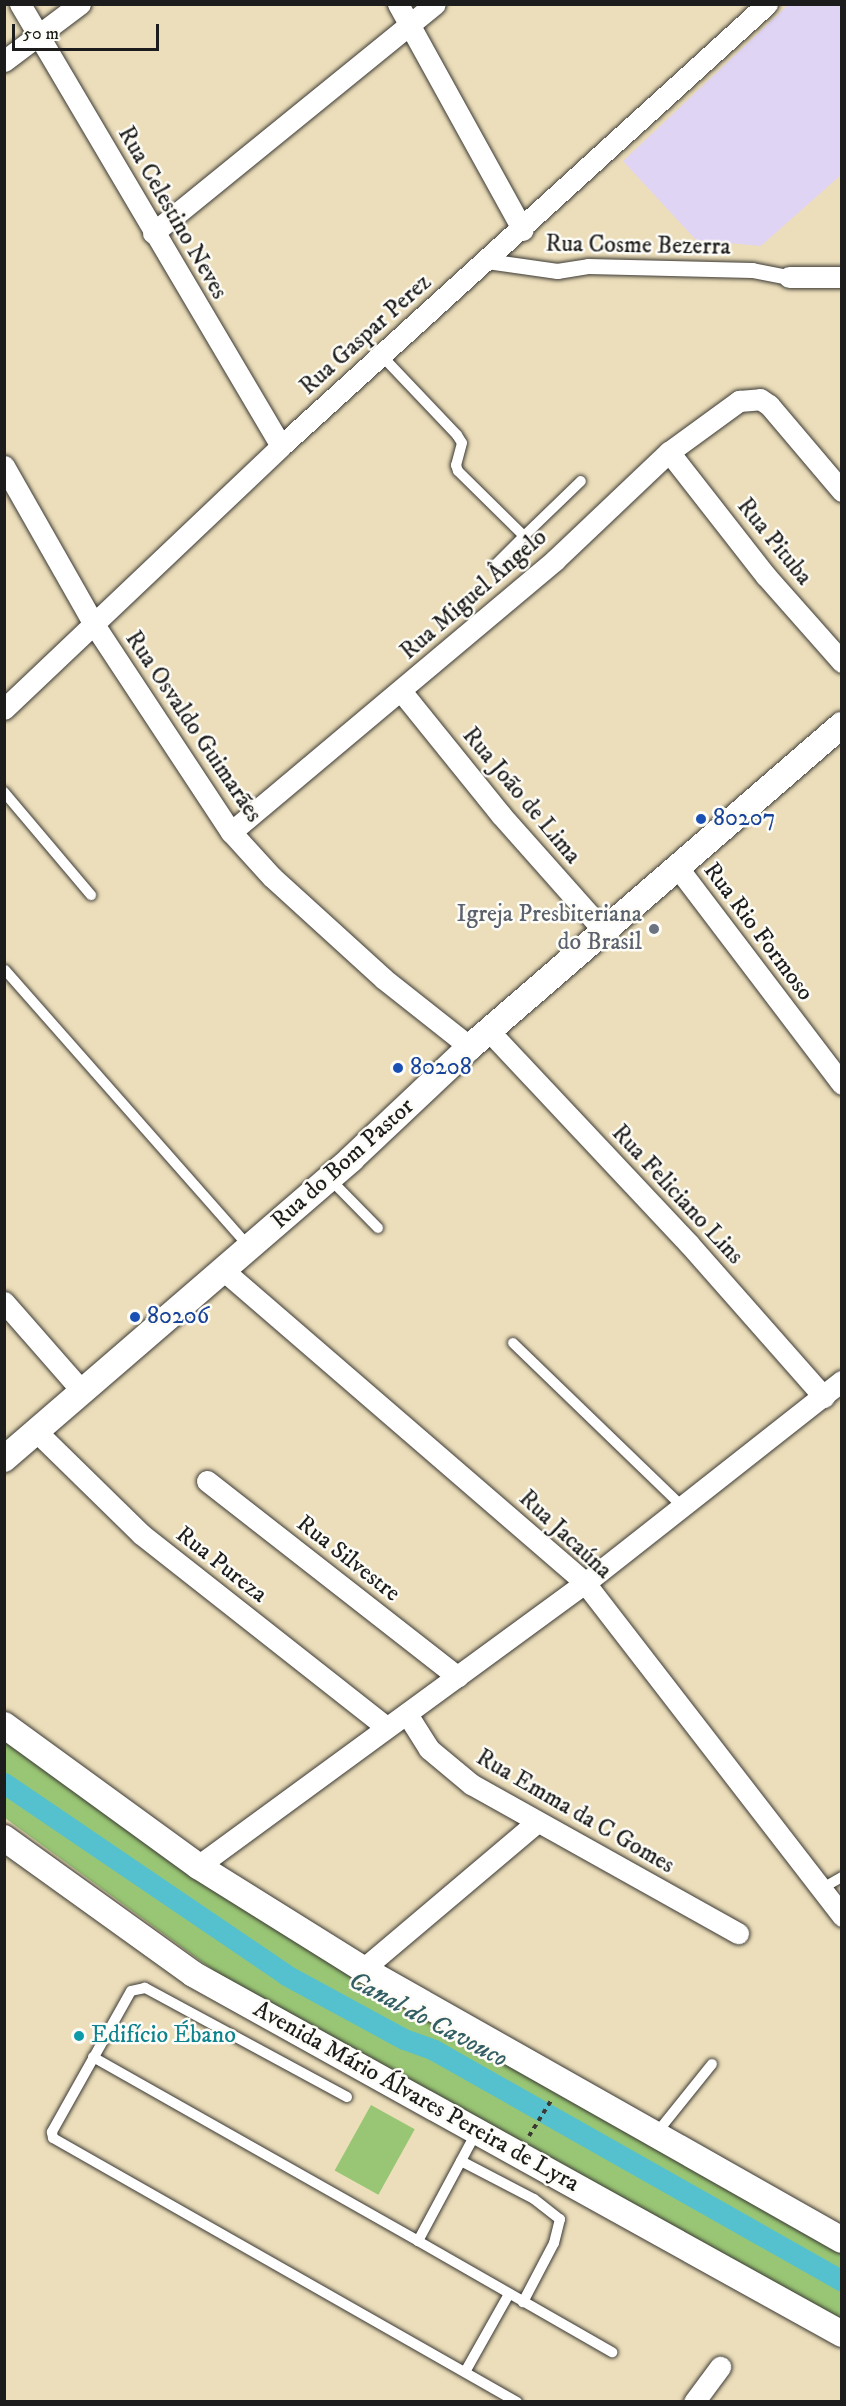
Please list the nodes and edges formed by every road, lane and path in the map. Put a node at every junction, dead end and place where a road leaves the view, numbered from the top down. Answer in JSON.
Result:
{"nodes":[{"id":1,"x":20,"y":4,"type":"edge"},
{"id":2,"x":80,"y":4,"type":"edge"},
{"id":3,"x":398,"y":4,"type":"edge"},
{"id":4,"x":435,"y":4,"type":"edge"},
{"id":5,"x":767,"y":4,"type":"edge"},
{"id":6,"x":410,"y":23,"type":"junction"},
{"id":7,"x":39,"y":36,"type":"junction"},
{"id":8,"x":4,"y":61,"type":"edge"},
{"id":9,"x":523,"y":230,"type":"junction"},
{"id":10,"x":153,"y":233,"type":"junction"},
{"id":11,"x":487,"y":261,"type":"junction"},
{"id":12,"x":789,"y":277,"type":"joint"},
{"id":13,"x":842,"y":277,"type":"edge"},
{"id":14,"x":382,"y":356,"type":"junction"},
{"id":15,"x":281,"y":446,"type":"junction"},
{"id":16,"x":669,"y":452,"type":"junction"},
{"id":17,"x":4,"y":466,"type":"edge"},
{"id":18,"x":581,"y":481,"type":"dead end"},
{"id":19,"x":842,"y":491,"type":"edge"},
{"id":20,"x":524,"y":536,"type":"junction"},
{"id":21,"x":495,"y":565,"type":"dead end"},
{"id":22,"x":95,"y":626,"type":"junction"},
{"id":23,"x":842,"y":662,"type":"edge"},
{"id":24,"x":401,"y":691,"type":"junction"},
{"id":25,"x":4,"y":709,"type":"edge"},
{"id":26,"x":842,"y":725,"type":"edge"},
{"id":27,"x":4,"y":792,"type":"edge"},
{"id":28,"x":231,"y":832,"type":"junction"},
{"id":29,"x":678,"y":868,"type":"junction"},
{"id":30,"x":91,"y":895,"type":"dead end"},
{"id":31,"x":605,"y":932,"type":"junction"},
{"id":32,"x":5,"y":970,"type":"edge"},
{"id":33,"x":480,"y":1039,"type":"junction"},
{"id":34,"x":842,"y":1084,"type":"edge"},
{"id":35,"x":329,"y":1178,"type":"junction"},
{"id":36,"x":378,"y":1228,"type":"dead end"},
{"id":37,"x":249,"y":1247,"type":"junction"},
{"id":38,"x":223,"y":1270,"type":"junction"},
{"id":39,"x":4,"y":1302,"type":"edge"},
{"id":40,"x":513,"y":1343,"type":"dead end"},
{"id":41,"x":842,"y":1382,"type":"edge"},
{"id":42,"x":82,"y":1391,"type":"junction"},
{"id":43,"x":824,"y":1397,"type":"junction"},
{"id":44,"x":36,"y":1431,"type":"junction"},
{"id":45,"x":4,"y":1459,"type":"edge"},
{"id":46,"x":207,"y":1481,"type":"dead end"},
{"id":47,"x":683,"y":1507,"type":"junction"},
{"id":48,"x":585,"y":1584,"type":"junction"},
{"id":49,"x":458,"y":1677,"type":"junction"},
{"id":50,"x":407,"y":1713,"type":"junction"},
{"id":51,"x":4,"y":1725,"type":"edge"},
{"id":52,"x":385,"y":1726,"type":"junction"},
{"id":53,"x":536,"y":1822,"type":"junction"},
{"id":54,"x":4,"y":1838,"type":"edge"},
{"id":55,"x":198,"y":1866,"type":"junction"},
{"id":56,"x":842,"y":1877,"type":"edge"},
{"id":57,"x":821,"y":1889,"type":"junction"},
{"id":58,"x":842,"y":1916,"type":"edge"},
{"id":59,"x":738,"y":1933,"type":"dead end"},
{"id":60,"x":363,"y":1969,"type":"junction"},
{"id":61,"x":93,"y":2057,"type":"junction"},
{"id":62,"x":712,"y":2064,"type":"dead end"},
{"id":63,"x":347,"y":2097,"type":"dead end"},
{"id":64,"x":549,"y":2102,"type":"dead end"},
{"id":65,"x":537,"y":2122,"type":"dead end"},
{"id":66,"x":477,"y":2130,"type":"junction"},
{"id":67,"x":655,"y":2135,"type":"junction"},
{"id":68,"x":461,"y":2161,"type":"junction"},
{"id":69,"x":842,"y":2240,"type":"edge"},
{"id":70,"x":418,"y":2241,"type":"junction"},
{"id":71,"x":509,"y":2294,"type":"junction"},
{"id":72,"x":523,"y":2302,"type":"junction"},
{"id":73,"x":842,"y":2334,"type":"edge"},
{"id":74,"x":612,"y":2352,"type":"dead end"},
{"id":75,"x":720,"y":2367,"type":"dead end"},
{"id":76,"x":465,"y":2372,"type":"junction"},
{"id":77,"x":517,"y":2402,"type":"edge"},
{"id":78,"x":694,"y":2402,"type":"edge"}],
"edges":[{"from":1,"to":7,"type":"street","name":"Rua Celestino Neves"},
{"from":2,"to":7,"type":"street"},
{"from":3,"to":6,"type":"street"},
{"from":4,"to":6,"type":"street"},
{"from":5,"to":9,"type":"street","name":"Rua Gaspar Perez"},
{"from":6,"to":9,"type":"street"},
{"from":6,"to":10,"type":"street"},
{"from":7,"to":8,"type":"street"},
{"from":7,"to":10,"type":"street","name":"Rua Celestino Neves"},
{"from":9,"to":11,"type":"street","name":"Rua Gaspar Perez"},
{"from":10,"to":15,"type":"street","name":"Rua Celestino Neves"},
{"from":11,"to":12,"type":"street","name":"Rua Cosme Bezerra"},
{"from":11,"to":14,"type":"street","name":"Rua Gaspar Perez"},
{"from":12,"to":13,"type":"street"},
{"from":14,"to":15,"type":"street","name":"Rua Gaspar Perez"},
{"from":14,"to":20,"type":"lane"},
{"from":15,"to":22,"type":"street","name":"Rua Gaspar Perez"},
{"from":16,"to":19,"type":"street","name":"Rua Miguel Ângelo"},
{"from":16,"to":23,"type":"street","name":"Rua Pituba"},
{"from":16,"to":24,"type":"street","name":"Rua Miguel Ângelo"},
{"from":17,"to":22,"type":"street","name":"Rua Osvaldo Guimarães"},
{"from":18,"to":20,"type":"lane"},
{"from":20,"to":21,"type":"lane"},
{"from":22,"to":25,"type":"street","name":"Rua Gaspar Perez"},
{"from":22,"to":28,"type":"street","name":"Rua Osvaldo Guimarães"},
{"from":24,"to":28,"type":"street","name":"Rua Miguel Ângelo"},
{"from":24,"to":31,"type":"street","name":"Rua João de Lima"},
{"from":26,"to":29,"type":"street","name":"Rua do Bom Pastor"},
{"from":27,"to":30,"type":"lane"},
{"from":28,"to":33,"type":"street","name":"Rua Osvaldo Guimarães"},
{"from":29,"to":31,"type":"street","name":"Rua do Bom Pastor"},
{"from":29,"to":34,"type":"street","name":"Rua Rio Formoso"},
{"from":31,"to":33,"type":"street","name":"Rua do Bom Pastor"},
{"from":32,"to":37,"type":"lane"},
{"from":33,"to":35,"type":"street","name":"Rua do Bom Pastor"},
{"from":33,"to":43,"type":"street","name":"Rua Feliciano Lins"},
{"from":35,"to":36,"type":"lane"},
{"from":35,"to":37,"type":"street","name":"Rua do Bom Pastor"},
{"from":37,"to":38,"type":"street","name":"Rua do Bom Pastor"},
{"from":38,"to":42,"type":"street","name":"Rua do Bom Pastor"},
{"from":38,"to":48,"type":"street","name":"Rua Jacaúna"},
{"from":39,"to":42,"type":"street"},
{"from":40,"to":47,"type":"lane"},
{"from":41,"to":43,"type":"street"},
{"from":42,"to":44,"type":"street","name":"Rua do Bom Pastor"},
{"from":43,"to":47,"type":"street"},
{"from":44,"to":45,"type":"street","name":"Rua do Bom Pastor"},
{"from":44,"to":52,"type":"street","name":"Rua Pureza"},
{"from":46,"to":49,"type":"street","name":"Rua Silvestre"},
{"from":47,"to":48,"type":"street"},
{"from":48,"to":49,"type":"street"},
{"from":48,"to":57,"type":"street","name":"Rua Jacaúna"},
{"from":49,"to":50,"type":"street"},
{"from":50,"to":52,"type":"street"},
{"from":50,"to":53,"type":"street","name":"Rua Emma da C Gomes"},
{"from":51,"to":55,"type":"street"},
{"from":52,"to":55,"type":"street"},
{"from":53,"to":59,"type":"street","name":"Rua Emma da C Gomes"},
{"from":53,"to":60,"type":"street"},
{"from":54,"to":66,"type":"street","name":"Avenida Mário Álvares Pereira de Lyra"},
{"from":55,"to":60,"type":"street"},
{"from":56,"to":57,"type":"lane"},
{"from":57,"to":58,"type":"street","name":"Rua Jacaúna"},
{"from":60,"to":67,"type":"street"},
{"from":61,"to":63,"type":"lane"},
{"from":61,"to":70,"type":"lane"},
{"from":61,"to":76,"type":"lane"},
{"from":62,"to":67,"type":"lane"},
{"from":64,"to":65,"type":"path"},
{"from":66,"to":68,"type":"lane"},
{"from":66,"to":73,"type":"street","name":"Avenida Mário Álvares Pereira de Lyra"},
{"from":67,"to":69,"type":"street"},
{"from":68,"to":70,"type":"lane"},
{"from":68,"to":72,"type":"lane"},
{"from":70,"to":71,"type":"lane"},
{"from":71,"to":72,"type":"lane"},
{"from":71,"to":76,"type":"lane"},
{"from":72,"to":74,"type":"lane"},
{"from":75,"to":78,"type":"street"},
{"from":76,"to":77,"type":"lane"}]}
